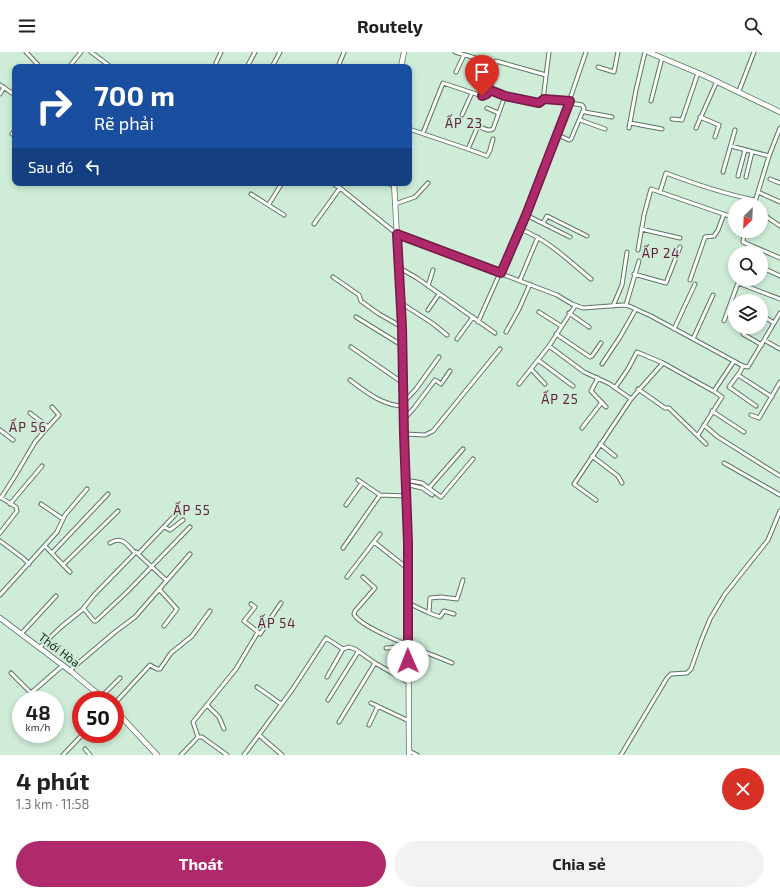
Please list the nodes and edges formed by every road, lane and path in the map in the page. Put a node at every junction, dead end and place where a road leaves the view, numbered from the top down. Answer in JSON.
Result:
{"nodes":[{"id":1,"x":26,"y":52,"type":"edge"},
{"id":2,"x":80,"y":52,"type":"edge"},
{"id":3,"x":91,"y":52,"type":"edge"},
{"id":4,"x":221,"y":52,"type":"edge"},
{"id":5,"x":255,"y":52,"type":"edge"},
{"id":6,"x":280,"y":52,"type":"edge"},
{"id":7,"x":344,"y":52,"type":"edge"},
{"id":8,"x":404,"y":52,"type":"edge"},
{"id":9,"x":455,"y":52,"type":"edge"},
{"id":10,"x":549,"y":52,"type":"edge"},
{"id":11,"x":586,"y":52,"type":"edge"},
{"id":12,"x":618,"y":52,"type":"edge"},
{"id":13,"x":647,"y":52,"type":"edge"},
{"id":14,"x":754,"y":52,"type":"edge"},
{"id":15,"x":464,"y":55,"type":"junction"},
{"id":16,"x":662,"y":58,"type":"junction"},
{"id":17,"x":496,"y":61,"type":"dead end"},
{"id":18,"x":216,"y":63,"type":"dead end"},
{"id":19,"x":37,"y":64,"type":"edge"},
{"id":20,"x":71,"y":64,"type":"edge"},
{"id":21,"x":107,"y":64,"type":"edge"},
{"id":22,"x":249,"y":64,"type":"edge"},
{"id":23,"x":274,"y":64,"type":"edge"},
{"id":24,"x":339,"y":64,"type":"edge"},
{"id":25,"x":402,"y":64,"type":"edge"},
{"id":26,"x":598,"y":67,"type":"dead end"},
{"id":27,"x":456,"y":72,"type":"dead end"},
{"id":28,"x":698,"y":73,"type":"junction"},
{"id":29,"x":546,"y":75,"type":"junction"},
{"id":30,"x":717,"y":81,"type":"junction"},
{"id":31,"x":0,"y":85,"type":"edge"},
{"id":32,"x":4,"y":87,"type":"junction"},
{"id":33,"x":490,"y":90,"type":"junction"},
{"id":34,"x":739,"y":92,"type":"junction"},
{"id":35,"x":12,"y":93,"type":"edge"},
{"id":36,"x":472,"y":93,"type":"junction"},
{"id":37,"x":0,"y":94,"type":"edge"},
{"id":38,"x":505,"y":96,"type":"junction"},
{"id":39,"x":544,"y":99,"type":"junction"},
{"id":40,"x":651,"y":101,"type":"dead end"},
{"id":41,"x":570,"y":102,"type":"junction"},
{"id":42,"x":487,"y":108,"type":"dead end"},
{"id":43,"x":583,"y":111,"type":"junction"},
{"id":44,"x":780,"y":112,"type":"edge"},
{"id":45,"x":498,"y":113,"type":"junction"},
{"id":46,"x":462,"y":115,"type":"dead end"},
{"id":47,"x":612,"y":117,"type":"dead end"},
{"id":48,"x":700,"y":117,"type":"junction"},
{"id":49,"x":672,"y":119,"type":"dead end"},
{"id":50,"x":580,"y":120,"type":"junction"},
{"id":51,"x":630,"y":123,"type":"junction"},
{"id":52,"x":629,"y":128,"type":"dead end"},
{"id":53,"x":696,"y":128,"type":"dead end"},
{"id":54,"x":780,"y":128,"type":"edge"},
{"id":55,"x":412,"y":129,"type":"edge"},
{"id":56,"x":605,"y":129,"type":"dead end"},
{"id":57,"x":662,"y":129,"type":"dead end"},
{"id":58,"x":735,"y":130,"type":"dead end"},
{"id":59,"x":423,"y":133,"type":"junction"},
{"id":60,"x":558,"y":135,"type":"junction"},
{"id":61,"x":715,"y":137,"type":"dead end"},
{"id":62,"x":493,"y":139,"type":"dead end"},
{"id":63,"x":730,"y":146,"type":"junction"},
{"id":64,"x":468,"y":149,"type":"junction"},
{"id":65,"x":745,"y":150,"type":"junction"},
{"id":66,"x":752,"y":152,"type":"junction"},
{"id":67,"x":769,"y":156,"type":"junction"},
{"id":68,"x":723,"y":172,"type":"dead end"},
{"id":69,"x":738,"y":176,"type":"dead end"},
{"id":70,"x":746,"y":177,"type":"dead end"},
{"id":71,"x":770,"y":179,"type":"dead end"},
{"id":72,"x":428,"y":183,"type":"dead end"},
{"id":73,"x":780,"y":183,"type":"edge"},
{"id":74,"x":280,"y":186,"type":"edge"},
{"id":75,"x":337,"y":186,"type":"edge"},
{"id":76,"x":394,"y":186,"type":"edge"},
{"id":77,"x":340,"y":188,"type":"junction"},
{"id":78,"x":660,"y":192,"type":"junction"},
{"id":79,"x":758,"y":192,"type":"junction"},
{"id":80,"x":251,"y":194,"type":"dead end"},
{"id":81,"x":744,"y":198,"type":"edge"},
{"id":82,"x":756,"y":198,"type":"edge"},
{"id":83,"x":780,"y":202,"type":"edge"},
{"id":84,"x":269,"y":204,"type":"junction"},
{"id":85,"x":395,"y":204,"type":"junction"},
{"id":86,"x":724,"y":214,"type":"junction"},
{"id":87,"x":284,"y":215,"type":"dead end"},
{"id":88,"x":526,"y":215,"type":"junction"},
{"id":89,"x":728,"y":215,"type":"edge"},
{"id":90,"x":768,"y":218,"type":"edge"},
{"id":91,"x":543,"y":223,"type":"junction"},
{"id":92,"x":314,"y":224,"type":"dead end"},
{"id":93,"x":780,"y":226,"type":"edge"},
{"id":94,"x":520,"y":229,"type":"junction"},
{"id":95,"x":642,"y":229,"type":"junction"},
{"id":96,"x":397,"y":234,"type":"junction"},
{"id":97,"x":587,"y":236,"type":"dead end"},
{"id":98,"x":538,"y":237,"type":"junction"},
{"id":99,"x":570,"y":237,"type":"dead end"},
{"id":100,"x":680,"y":238,"type":"dead end"},
{"id":101,"x":743,"y":238,"type":"edge"},
{"id":102,"x":680,"y":247,"type":"dead end"},
{"id":103,"x":638,"y":250,"type":"dead end"},
{"id":104,"x":627,"y":252,"type":"dead end"},
{"id":105,"x":780,"y":258,"type":"edge"},
{"id":106,"x":638,"y":261,"type":"dead end"},
{"id":107,"x":398,"y":267,"type":"junction"},
{"id":108,"x":433,"y":270,"type":"dead end"},
{"id":109,"x":768,"y":270,"type":"edge"},
{"id":110,"x":501,"y":273,"type":"junction"},
{"id":111,"x":634,"y":274,"type":"junction"},
{"id":112,"x":780,"y":276,"type":"edge"},
{"id":113,"x":333,"y":277,"type":"dead end"},
{"id":114,"x":591,"y":279,"type":"dead end"},
{"id":115,"x":520,"y":280,"type":"junction"},
{"id":116,"x":690,"y":280,"type":"dead end"},
{"id":117,"x":530,"y":284,"type":"junction"},
{"id":118,"x":695,"y":284,"type":"dead end"},
{"id":119,"x":428,"y":286,"type":"junction"},
{"id":120,"x":439,"y":294,"type":"junction"},
{"id":121,"x":713,"y":295,"type":"dead end"},
{"id":122,"x":780,"y":299,"type":"edge"},
{"id":123,"x":401,"y":303,"type":"junction"},
{"id":124,"x":626,"y":305,"type":"junction"},
{"id":125,"x":575,"y":306,"type":"junction"},
{"id":126,"x":613,"y":306,"type":"junction"},
{"id":127,"x":636,"y":309,"type":"junction"},
{"id":128,"x":428,"y":310,"type":"dead end"},
{"id":129,"x":539,"y":312,"type":"dead end"},
{"id":130,"x":569,"y":313,"type":"junction"},
{"id":131,"x":780,"y":313,"type":"edge"},
{"id":132,"x":356,"y":317,"type":"dead end"},
{"id":133,"x":473,"y":317,"type":"junction"},
{"id":134,"x":768,"y":319,"type":"edge"},
{"id":135,"x":779,"y":319,"type":"edge"},
{"id":136,"x":724,"y":321,"type":"dead end"},
{"id":137,"x":478,"y":322,"type":"junction"},
{"id":138,"x":774,"y":323,"type":"junction"},
{"id":139,"x":561,"y":326,"type":"junction"},
{"id":140,"x":402,"y":327,"type":"junction"},
{"id":141,"x":589,"y":327,"type":"dead end"},
{"id":142,"x":674,"y":329,"type":"junction"},
{"id":143,"x":506,"y":332,"type":"dead end"},
{"id":144,"x":495,"y":333,"type":"dead end"},
{"id":145,"x":556,"y":334,"type":"junction"},
{"id":146,"x":743,"y":334,"type":"dead end"},
{"id":147,"x":447,"y":336,"type":"dead end"},
{"id":148,"x":457,"y":339,"type":"dead end"},
{"id":149,"x":693,"y":339,"type":"junction"},
{"id":150,"x":764,"y":340,"type":"junction"},
{"id":151,"x":601,"y":343,"type":"dead end"},
{"id":152,"x":762,"y":345,"type":"junction"},
{"id":153,"x":403,"y":346,"type":"junction"},
{"id":154,"x":549,"y":346,"type":"junction"},
{"id":155,"x":351,"y":347,"type":"dead end"},
{"id":156,"x":500,"y":349,"type":"dead end"},
{"id":157,"x":780,"y":349,"type":"edge"},
{"id":158,"x":439,"y":357,"type":"dead end"},
{"id":159,"x":538,"y":360,"type":"junction"},
{"id":160,"x":734,"y":361,"type":"junction"},
{"id":161,"x":663,"y":363,"type":"junction"},
{"id":162,"x":602,"y":364,"type":"dead end"},
{"id":163,"x":743,"y":366,"type":"junction"},
{"id":164,"x":531,"y":369,"type":"junction"},
{"id":165,"x":450,"y":371,"type":"dead end"},
{"id":166,"x":738,"y":375,"type":"junction"},
{"id":167,"x":598,"y":378,"type":"junction"},
{"id":168,"x":350,"y":380,"type":"dead end"},
{"id":169,"x":780,"y":382,"type":"edge"},
{"id":170,"x":403,"y":383,"type":"junction"},
{"id":171,"x":519,"y":384,"type":"dead end"},
{"id":172,"x":545,"y":384,"type":"dead end"},
{"id":173,"x":573,"y":386,"type":"dead end"},
{"id":174,"x":615,"y":388,"type":"junction"},
{"id":175,"x":638,"y":389,"type":"junction"},
{"id":176,"x":714,"y":391,"type":"junction"},
{"id":177,"x":772,"y":397,"type":"junction"},
{"id":178,"x":630,"y":399,"type":"junction"},
{"id":179,"x":602,"y":402,"type":"junction"},
{"id":180,"x":404,"y":404,"type":"junction"},
{"id":181,"x":756,"y":406,"type":"dead end"},
{"id":182,"x":606,"y":407,"type":"dead end"},
{"id":183,"x":52,"y":408,"type":"dead end"},
{"id":184,"x":30,"y":412,"type":"dead end"},
{"id":185,"x":712,"y":412,"type":"junction"},
{"id":186,"x":750,"y":414,"type":"dead end"},
{"id":187,"x":404,"y":419,"type":"junction"},
{"id":188,"x":704,"y":425,"type":"junction"},
{"id":189,"x":48,"y":427,"type":"junction"},
{"id":190,"x":582,"y":428,"type":"dead end"},
{"id":191,"x":0,"y":430,"type":"edge"},
{"id":192,"x":744,"y":432,"type":"dead end"},
{"id":193,"x":404,"y":434,"type":"junction"},
{"id":194,"x":698,"y":435,"type":"junction"},
{"id":195,"x":13,"y":440,"type":"dead end"},
{"id":196,"x":600,"y":444,"type":"junction"},
{"id":197,"x":706,"y":444,"type":"dead end"},
{"id":198,"x":463,"y":449,"type":"dead end"},
{"id":199,"x":592,"y":456,"type":"junction"},
{"id":200,"x":615,"y":456,"type":"dead end"},
{"id":201,"x":473,"y":459,"type":"dead end"},
{"id":202,"x":724,"y":464,"type":"dead end"},
{"id":203,"x":42,"y":466,"type":"dead end"},
{"id":204,"x":780,"y":476,"type":"edge"},
{"id":205,"x":358,"y":480,"type":"dead end"},
{"id":206,"x":405,"y":482,"type":"junction"},
{"id":207,"x":362,"y":483,"type":"junction"},
{"id":208,"x":622,"y":483,"type":"dead end"},
{"id":209,"x":430,"y":488,"type":"junction"},
{"id":210,"x":87,"y":489,"type":"dead end"},
{"id":211,"x":108,"y":494,"type":"dead end"},
{"id":212,"x":380,"y":495,"type":"junction"},
{"id":213,"x":432,"y":495,"type":"dead end"},
{"id":214,"x":780,"y":495,"type":"edge"},
{"id":215,"x":406,"y":496,"type":"junction"},
{"id":216,"x":0,"y":497,"type":"edge"},
{"id":217,"x":596,"y":500,"type":"dead end"},
{"id":218,"x":10,"y":504,"type":"junction"},
{"id":219,"x":41,"y":504,"type":"dead end"},
{"id":220,"x":346,"y":505,"type":"dead end"},
{"id":221,"x":118,"y":511,"type":"dead end"},
{"id":222,"x":780,"y":511,"type":"edge"},
{"id":223,"x":175,"y":515,"type":"dead end"},
{"id":224,"x":63,"y":519,"type":"junction"},
{"id":225,"x":183,"y":520,"type":"dead end"},
{"id":226,"x":164,"y":527,"type":"junction"},
{"id":227,"x":190,"y":527,"type":"dead end"},
{"id":228,"x":0,"y":533,"type":"edge"},
{"id":229,"x":380,"y":534,"type":"dead end"},
{"id":230,"x":0,"y":541,"type":"edge"},
{"id":231,"x":374,"y":542,"type":"junction"},
{"id":232,"x":110,"y":543,"type":"dead end"},
{"id":233,"x":45,"y":546,"type":"junction"},
{"id":234,"x":343,"y":548,"type":"dead end"},
{"id":235,"x":52,"y":553,"type":"junction"},
{"id":236,"x":137,"y":553,"type":"junction"},
{"id":237,"x":190,"y":554,"type":"dead end"},
{"id":238,"x":29,"y":564,"type":"junction"},
{"id":239,"x":63,"y":565,"type":"junction"},
{"id":240,"x":152,"y":567,"type":"junction"},
{"id":241,"x":407,"y":568,"type":"junction"},
{"id":242,"x":70,"y":572,"type":"dead end"},
{"id":243,"x":347,"y":577,"type":"dead end"},
{"id":244,"x":363,"y":577,"type":"dead end"},
{"id":245,"x":166,"y":580,"type":"junction"},
{"id":246,"x":463,"y":580,"type":"dead end"},
{"id":247,"x":159,"y":589,"type":"junction"},
{"id":248,"x":0,"y":595,"type":"edge"},
{"id":249,"x":56,"y":596,"type":"dead end"},
{"id":250,"x":281,"y":603,"type":"dead end"},
{"id":251,"x":407,"y":603,"type":"junction"},
{"id":252,"x":251,"y":604,"type":"dead end"},
{"id":253,"x":84,"y":609,"type":"junction"},
{"id":254,"x":210,"y":611,"type":"dead end"},
{"id":255,"x":429,"y":612,"type":"junction"},
{"id":256,"x":454,"y":614,"type":"dead end"},
{"id":257,"x":0,"y":618,"type":"edge"},
{"id":258,"x":164,"y":626,"type":"dead end"},
{"id":259,"x":258,"y":632,"type":"junction"},
{"id":260,"x":21,"y":634,"type":"junction"},
{"id":261,"x":405,"y":644,"type":"junction"},
{"id":262,"x":39,"y":648,"type":"junction"},
{"id":263,"x":386,"y":648,"type":"dead end"},
{"id":264,"x":343,"y":649,"type":"junction"},
{"id":265,"x":358,"y":652,"type":"junction"},
{"id":266,"x":375,"y":663,"type":"junction"},
{"id":267,"x":452,"y":663,"type":"dead end"},
{"id":268,"x":62,"y":666,"type":"junction"},
{"id":269,"x":69,"y":671,"type":"junction"},
{"id":270,"x":11,"y":673,"type":"dead end"},
{"id":271,"x":120,"y":678,"type":"dead end"},
{"id":272,"x":327,"y":678,"type":"dead end"},
{"id":273,"x":408,"y":682,"type":"junction"},
{"id":274,"x":257,"y":687,"type":"dead end"},
{"id":275,"x":29,"y":691,"type":"edge"},
{"id":276,"x":33,"y":691,"type":"edge"},
{"id":277,"x":94,"y":691,"type":"edge"},
{"id":278,"x":109,"y":691,"type":"edge"},
{"id":279,"x":124,"y":693,"type":"edge"},
{"id":280,"x":328,"y":700,"type":"dead end"},
{"id":281,"x":371,"y":703,"type":"dead end"},
{"id":282,"x":207,"y":704,"type":"junction"},
{"id":283,"x":281,"y":704,"type":"junction"},
{"id":284,"x":378,"y":706,"type":"junction"},
{"id":285,"x":124,"y":720,"type":"edge"},
{"id":286,"x":409,"y":721,"type":"junction"},
{"id":287,"x":339,"y":722,"type":"dead end"},
{"id":288,"x":369,"y":724,"type":"dead end"},
{"id":289,"x":224,"y":729,"type":"dead end"},
{"id":290,"x":259,"y":735,"type":"junction"},
{"id":291,"x":198,"y":737,"type":"junction"},
{"id":292,"x":74,"y":743,"type":"edge"},
{"id":293,"x":85,"y":749,"type":"dead end"},
{"id":294,"x":67,"y":750,"type":"junction"},
{"id":295,"x":409,"y":753,"type":"edge"},
{"id":296,"x":63,"y":755,"type":"edge"},
{"id":297,"x":70,"y":755,"type":"edge"},
{"id":298,"x":90,"y":755,"type":"edge"},
{"id":299,"x":157,"y":755,"type":"edge"},
{"id":300,"x":180,"y":755,"type":"edge"},
{"id":301,"x":227,"y":755,"type":"edge"},
{"id":302,"x":244,"y":755,"type":"edge"},
{"id":303,"x":282,"y":755,"type":"edge"},
{"id":304,"x":417,"y":755,"type":"edge"},
{"id":305,"x":621,"y":755,"type":"edge"}],
"edges":[{"from":1,"to":19,"type":"street"},
{"from":2,"to":20,"type":"street"},
{"from":3,"to":21,"type":"street"},
{"from":4,"to":18,"type":"street"},
{"from":5,"to":22,"type":"street"},
{"from":6,"to":23,"type":"street"},
{"from":7,"to":24,"type":"street"},
{"from":8,"to":25,"type":"main road"},
{"from":9,"to":15,"type":"street"},
{"from":10,"to":29,"type":"street"},
{"from":11,"to":41,"type":"street"},
{"from":12,"to":26,"type":"street"},
{"from":13,"to":16,"type":"main road"},
{"from":13,"to":51,"type":"street"},
{"from":14,"to":34,"type":"street"},
{"from":15,"to":27,"type":"street"},
{"from":15,"to":33,"type":"street"},
{"from":16,"to":28,"type":"main road"},
{"from":16,"to":40,"type":"street"},
{"from":17,"to":29,"type":"street"},
{"from":28,"to":30,"type":"main road"},
{"from":28,"to":49,"type":"street"},
{"from":29,"to":39,"type":"street"},
{"from":30,"to":34,"type":"main road"},
{"from":30,"to":48,"type":"street"},
{"from":31,"to":32,"type":"street"},
{"from":32,"to":35,"type":"street"},
{"from":32,"to":37,"type":"street"},
{"from":33,"to":36,"type":"street"},
{"from":33,"to":38,"type":"street"},
{"from":34,"to":44,"type":"main road"},
{"from":36,"to":46,"type":"street"},
{"from":36,"to":59,"type":"street"},
{"from":38,"to":39,"type":"street"},
{"from":38,"to":45,"type":"street"},
{"from":39,"to":41,"type":"street"},
{"from":41,"to":43,"type":"street"},
{"from":41,"to":60,"type":"street"},
{"from":42,"to":45,"type":"street"},
{"from":43,"to":47,"type":"street"},
{"from":43,"to":50,"type":"street"},
{"from":45,"to":64,"type":"street"},
{"from":48,"to":53,"type":"street"},
{"from":48,"to":61,"type":"street"},
{"from":50,"to":56,"type":"street"},
{"from":50,"to":60,"type":"street"},
{"from":51,"to":52,"type":"street"},
{"from":51,"to":57,"type":"street"},
{"from":54,"to":67,"type":"street"},
{"from":55,"to":59,"type":"street"},
{"from":58,"to":63,"type":"street"},
{"from":59,"to":64,"type":"street"},
{"from":60,"to":88,"type":"street"},
{"from":62,"to":64,"type":"street"},
{"from":63,"to":65,"type":"street"},
{"from":63,"to":68,"type":"street"},
{"from":65,"to":66,"type":"street"},
{"from":65,"to":69,"type":"street"},
{"from":66,"to":67,"type":"street"},
{"from":66,"to":70,"type":"street"},
{"from":67,"to":79,"type":"street"},
{"from":71,"to":73,"type":"street"},
{"from":72,"to":85,"type":"street"},
{"from":74,"to":84,"type":"street"},
{"from":75,"to":77,"type":"street"},
{"from":76,"to":85,"type":"main road"},
{"from":77,"to":92,"type":"street"},
{"from":77,"to":96,"type":"street"},
{"from":78,"to":81,"type":"street"},
{"from":78,"to":86,"type":"street"},
{"from":78,"to":95,"type":"street"},
{"from":79,"to":82,"type":"street"},
{"from":79,"to":83,"type":"street"},
{"from":80,"to":84,"type":"street"},
{"from":84,"to":87,"type":"street"},
{"from":85,"to":96,"type":"main road"},
{"from":86,"to":89,"type":"street"},
{"from":86,"to":116,"type":"street"},
{"from":88,"to":91,"type":"street"},
{"from":88,"to":94,"type":"street"},
{"from":90,"to":93,"type":"street"},
{"from":91,"to":97,"type":"street"},
{"from":91,"to":99,"type":"street"},
{"from":94,"to":98,"type":"street"},
{"from":94,"to":110,"type":"street"},
{"from":95,"to":100,"type":"street"},
{"from":95,"to":103,"type":"street"},
{"from":96,"to":107,"type":"main road"},
{"from":96,"to":110,"type":"street"},
{"from":98,"to":114,"type":"street"},
{"from":98,"to":115,"type":"street"},
{"from":101,"to":105,"type":"street"},
{"from":102,"to":111,"type":"street"},
{"from":104,"to":126,"type":"street"},
{"from":106,"to":111,"type":"street"},
{"from":107,"to":119,"type":"street"},
{"from":107,"to":123,"type":"main road"},
{"from":108,"to":119,"type":"street"},
{"from":109,"to":112,"type":"street"},
{"from":110,"to":115,"type":"street"},
{"from":110,"to":137,"type":"street"},
{"from":111,"to":124,"type":"street"},
{"from":113,"to":140,"type":"street"},
{"from":115,"to":117,"type":"street"},
{"from":117,"to":125,"type":"street"},
{"from":117,"to":143,"type":"street"},
{"from":118,"to":142,"type":"street"},
{"from":119,"to":120,"type":"street"},
{"from":120,"to":128,"type":"street"},
{"from":120,"to":133,"type":"street"},
{"from":121,"to":149,"type":"street"},
{"from":122,"to":136,"type":"street"},
{"from":123,"to":140,"type":"main road"},
{"from":123,"to":147,"type":"street"},
{"from":124,"to":126,"type":"street"},
{"from":124,"to":127,"type":"street"},
{"from":125,"to":126,"type":"street"},
{"from":125,"to":130,"type":"street"},
{"from":127,"to":142,"type":"street"},
{"from":127,"to":162,"type":"street"},
{"from":129,"to":139,"type":"street"},
{"from":130,"to":139,"type":"street"},
{"from":130,"to":141,"type":"street"},
{"from":131,"to":135,"type":"street"},
{"from":132,"to":153,"type":"street"},
{"from":133,"to":137,"type":"street"},
{"from":133,"to":148,"type":"street"},
{"from":134,"to":138,"type":"street"},
{"from":135,"to":138,"type":"street"},
{"from":137,"to":144,"type":"street"},
{"from":138,"to":150,"type":"street"},
{"from":139,"to":145,"type":"street"},
{"from":140,"to":153,"type":"main road"},
{"from":142,"to":149,"type":"street"},
{"from":145,"to":151,"type":"street"},
{"from":145,"to":154,"type":"street"},
{"from":146,"to":152,"type":"street"},
{"from":149,"to":160,"type":"street"},
{"from":150,"to":152,"type":"street"},
{"from":150,"to":157,"type":"street"},
{"from":152,"to":163,"type":"street"},
{"from":153,"to":170,"type":"main road"},
{"from":154,"to":159,"type":"street"},
{"from":154,"to":167,"type":"street"},
{"from":155,"to":170,"type":"street"},
{"from":156,"to":193,"type":"street"},
{"from":158,"to":180,"type":"street"},
{"from":159,"to":164,"type":"street"},
{"from":159,"to":173,"type":"street"},
{"from":160,"to":163,"type":"street"},
{"from":160,"to":176,"type":"street"},
{"from":161,"to":174,"type":"street"},
{"from":161,"to":175,"type":"street"},
{"from":161,"to":176,"type":"street"},
{"from":163,"to":166,"type":"street"},
{"from":164,"to":171,"type":"street"},
{"from":164,"to":172,"type":"street"},
{"from":165,"to":187,"type":"street"},
{"from":166,"to":177,"type":"street"},
{"from":166,"to":181,"type":"street"},
{"from":167,"to":174,"type":"street"},
{"from":167,"to":179,"type":"street"},
{"from":168,"to":180,"type":"street"},
{"from":169,"to":177,"type":"street"},
{"from":170,"to":180,"type":"main road"},
{"from":174,"to":178,"type":"street"},
{"from":175,"to":178,"type":"street"},
{"from":175,"to":194,"type":"street"},
{"from":176,"to":185,"type":"street"},
{"from":177,"to":186,"type":"street"},
{"from":178,"to":196,"type":"street"},
{"from":179,"to":182,"type":"street"},
{"from":179,"to":190,"type":"street"},
{"from":180,"to":187,"type":"main road"},
{"from":183,"to":189,"type":"street"},
{"from":184,"to":189,"type":"street"},
{"from":185,"to":188,"type":"street"},
{"from":185,"to":192,"type":"street"},
{"from":187,"to":193,"type":"main road"},
{"from":188,"to":194,"type":"street"},
{"from":188,"to":204,"type":"street"},
{"from":189,"to":216,"type":"street"},
{"from":191,"to":195,"type":"street"},
{"from":193,"to":206,"type":"main road"},
{"from":194,"to":197,"type":"street"},
{"from":196,"to":199,"type":"street"},
{"from":196,"to":200,"type":"street"},
{"from":198,"to":209,"type":"street"},
{"from":199,"to":208,"type":"street"},
{"from":199,"to":217,"type":"street"},
{"from":201,"to":209,"type":"street"},
{"from":202,"to":214,"type":"street"},
{"from":203,"to":218,"type":"street"},
{"from":205,"to":207,"type":"street"},
{"from":206,"to":209,"type":"street"},
{"from":206,"to":213,"type":"street"},
{"from":206,"to":215,"type":"main road"},
{"from":207,"to":212,"type":"street"},
{"from":207,"to":220,"type":"street"},
{"from":210,"to":224,"type":"street"},
{"from":211,"to":235,"type":"street"},
{"from":212,"to":215,"type":"street"},
{"from":212,"to":234,"type":"street"},
{"from":215,"to":241,"type":"main road"},
{"from":216,"to":218,"type":"street"},
{"from":218,"to":228,"type":"street"},
{"from":219,"to":224,"type":"street"},
{"from":221,"to":239,"type":"street"},
{"from":222,"to":305,"type":"street"},
{"from":223,"to":226,"type":"street"},
{"from":224,"to":233,"type":"street"},
{"from":225,"to":226,"type":"street"},
{"from":226,"to":236,"type":"street"},
{"from":227,"to":240,"type":"street"},
{"from":229,"to":231,"type":"street"},
{"from":230,"to":238,"type":"street"},
{"from":231,"to":241,"type":"street"},
{"from":231,"to":243,"type":"street"},
{"from":232,"to":236,"type":"street"},
{"from":233,"to":235,"type":"street"},
{"from":233,"to":238,"type":"street"},
{"from":235,"to":239,"type":"street"},
{"from":236,"to":240,"type":"street"},
{"from":236,"to":253,"type":"street"},
{"from":237,"to":245,"type":"street"},
{"from":238,"to":248,"type":"street"},
{"from":239,"to":242,"type":"street"},
{"from":240,"to":245,"type":"street"},
{"from":240,"to":253,"type":"street"},
{"from":241,"to":251,"type":"main road"},
{"from":244,"to":261,"type":"street"},
{"from":245,"to":247,"type":"street"},
{"from":246,"to":255,"type":"street"},
{"from":247,"to":258,"type":"street"},
{"from":247,"to":269,"type":"street"},
{"from":249,"to":260,"type":"street"},
{"from":250,"to":259,"type":"street"},
{"from":251,"to":255,"type":"street"},
{"from":251,"to":261,"type":"main road"},
{"from":252,"to":259,"type":"street"},
{"from":253,"to":262,"type":"street"},
{"from":254,"to":279,"type":"street"},
{"from":255,"to":256,"type":"street"},
{"from":257,"to":260,"type":"main road","name":"Thới Hòa"},
{"from":259,"to":282,"type":"street"},
{"from":260,"to":262,"type":"main road","name":"Thới Hòa"},
{"from":261,"to":263,"type":"street"},
{"from":261,"to":267,"type":"street"},
{"from":261,"to":273,"type":"main road"},
{"from":262,"to":268,"type":"main road","name":"Thới Hòa"},
{"from":264,"to":265,"type":"street"},
{"from":264,"to":272,"type":"street"},
{"from":264,"to":283,"type":"street"},
{"from":265,"to":266,"type":"street"},
{"from":265,"to":280,"type":"street"},
{"from":266,"to":273,"type":"street"},
{"from":266,"to":287,"type":"street"},
{"from":268,"to":269,"type":"main road","name":"Thới Hòa"},
{"from":268,"to":276,"type":"street"},
{"from":269,"to":277,"type":"main road","name":"Thới Hòa"},
{"from":270,"to":275,"type":"street"},
{"from":271,"to":278,"type":"street"},
{"from":273,"to":286,"type":"main road"},
{"from":274,"to":283,"type":"street"},
{"from":281,"to":284,"type":"street"},
{"from":282,"to":289,"type":"street"},
{"from":282,"to":291,"type":"street"},
{"from":283,"to":290,"type":"street"},
{"from":284,"to":286,"type":"street"},
{"from":284,"to":288,"type":"street"},
{"from":285,"to":299,"type":"main road"},
{"from":286,"to":295,"type":"main road"},
{"from":290,"to":302,"type":"street"},
{"from":290,"to":303,"type":"street"},
{"from":291,"to":300,"type":"street"},
{"from":291,"to":301,"type":"street"},
{"from":292,"to":294,"type":"street"},
{"from":293,"to":298,"type":"street"},
{"from":294,"to":296,"type":"street"},
{"from":294,"to":297,"type":"street"},
{"from":295,"to":304,"type":"street"}]}
